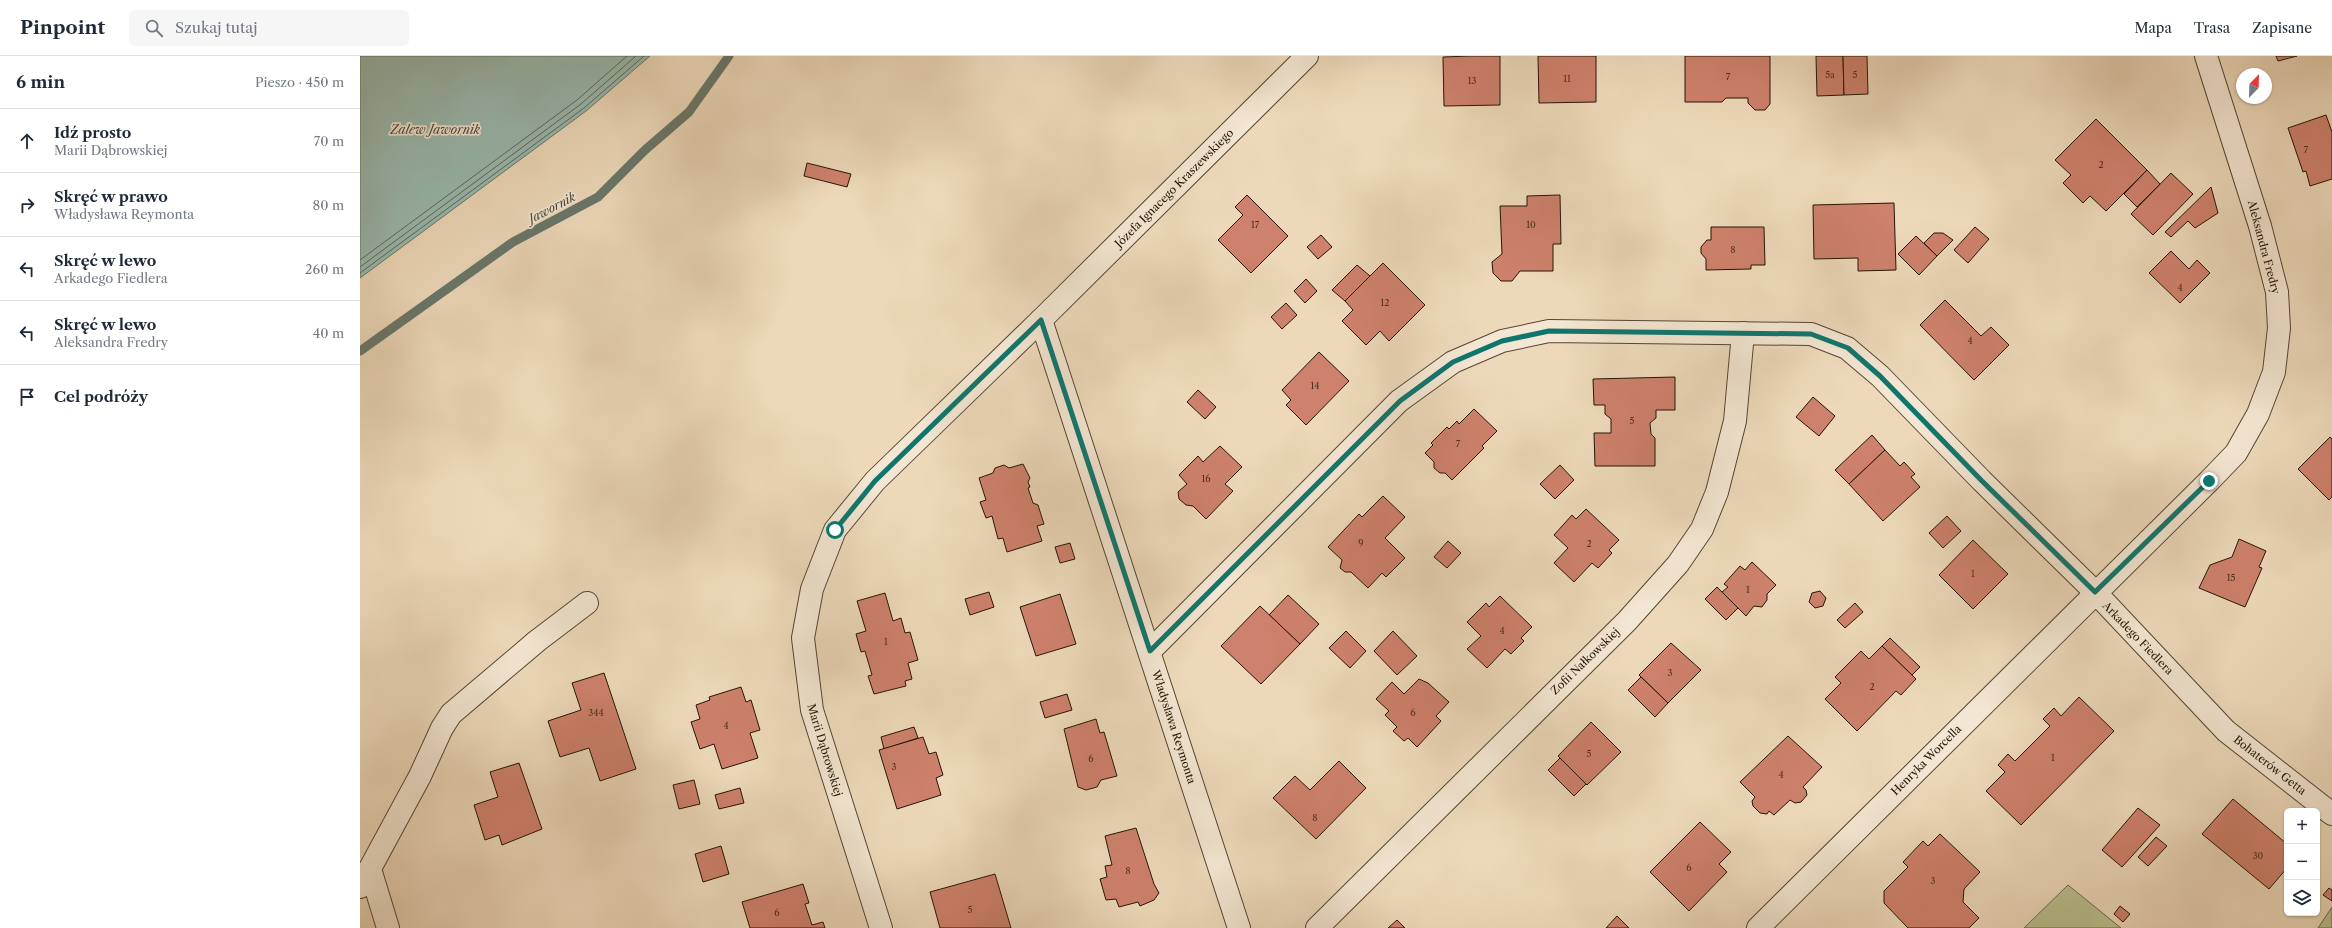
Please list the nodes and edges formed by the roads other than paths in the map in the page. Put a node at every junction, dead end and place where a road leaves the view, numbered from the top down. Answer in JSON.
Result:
{"nodes":[{"id":1,"x":1307,"y":56,"type":"edge"},
{"id":2,"x":2206,"y":56,"type":"edge"},
{"id":3,"x":1041,"y":320,"type":"junction"},
{"id":4,"x":1743,"y":333,"type":"junction"},
{"id":5,"x":2095,"y":592,"type":"junction"},
{"id":6,"x":587,"y":603,"type":"dead end"},
{"id":7,"x":1150,"y":651,"type":"junction"},
{"id":8,"x":2226,"y":731,"type":"joint"},
{"id":9,"x":2332,"y":814,"type":"edge"},
{"id":10,"x":365,"y":878,"type":"edge"},
{"id":11,"x":388,"y":928,"type":"edge"},
{"id":12,"x":881,"y":928,"type":"edge"},
{"id":13,"x":1239,"y":928,"type":"edge"},
{"id":14,"x":1317,"y":928,"type":"edge"},
{"id":15,"x":1758,"y":928,"type":"edge"}],
"edges":[{"from":1,"to":3,"type":"street","name":"Józefa Ignacego Kraszewskiego"},
{"from":2,"to":5,"type":"street","name":"Aleksandra Fredry"},
{"from":3,"to":7,"type":"street","name":"Władysława Reymonta"},
{"from":3,"to":12,"type":"street","name":"Marii Dąbrowskiej"},
{"from":4,"to":5,"type":"street","name":"Arkadego Fiedlera"},
{"from":4,"to":7,"type":"street","name":"Arkadego Fiedlera"},
{"from":4,"to":14,"type":"street","name":"Zofii Nałkowskiej"},
{"from":5,"to":8,"type":"street","name":"Arkadego Fiedlera"},
{"from":5,"to":15,"type":"street","name":"Henryka Worcella"},
{"from":6,"to":10,"type":"street"},
{"from":7,"to":13,"type":"street","name":"Władysława Reymonta"},
{"from":8,"to":9,"type":"street","name":"Bohaterów Getta"},
{"from":10,"to":11,"type":"street"}]}
